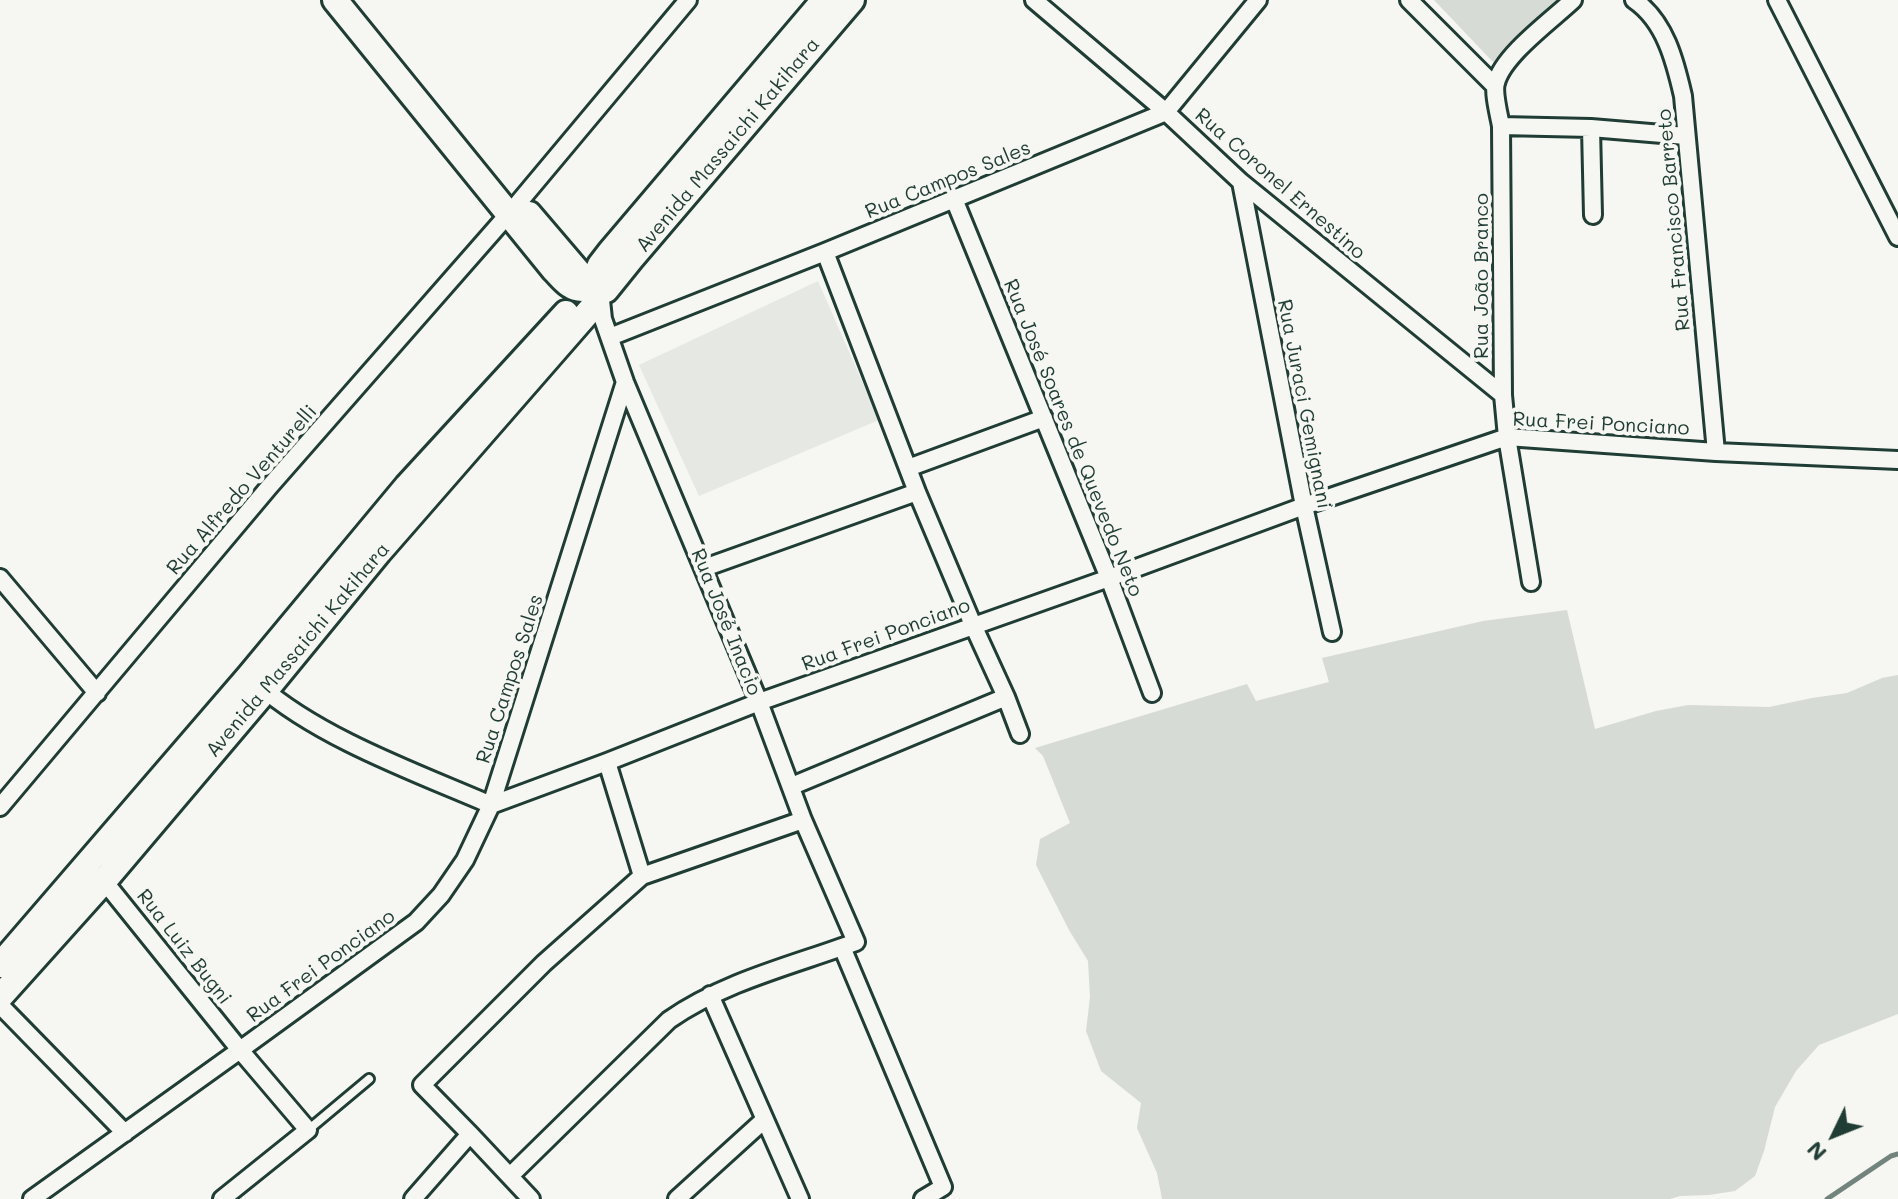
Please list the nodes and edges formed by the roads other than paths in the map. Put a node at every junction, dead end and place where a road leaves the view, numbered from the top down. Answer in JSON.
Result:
{"nodes":[{"id":1,"x":335,"y":0,"type":"edge"},
{"id":2,"x":354,"y":0,"type":"edge"},
{"id":3,"x":688,"y":0,"type":"edge"},
{"id":4,"x":824,"y":0,"type":"edge"},
{"id":5,"x":852,"y":0,"type":"edge"},
{"id":6,"x":1034,"y":0,"type":"edge"},
{"id":7,"x":1258,"y":0,"type":"edge"},
{"id":8,"x":1409,"y":0,"type":"edge"},
{"id":9,"x":1573,"y":0,"type":"edge"},
{"id":10,"x":1777,"y":0,"type":"edge"},
{"id":11,"x":1643,"y":2,"type":"edge"},
{"id":12,"x":1494,"y":85,"type":"junction"},
{"id":13,"x":1166,"y":112,"type":"junction"},
{"id":14,"x":1501,"y":126,"type":"junction"},
{"id":15,"x":1591,"y":128,"type":"junction"},
{"id":16,"x":1686,"y":136,"type":"junction"},
{"id":17,"x":1241,"y":182,"type":"junction"},
{"id":18,"x":1898,"y":196,"type":"edge"},
{"id":19,"x":954,"y":199,"type":"junction"},
{"id":20,"x":513,"y":208,"type":"junction"},
{"id":21,"x":1886,"y":212,"type":"junction"},
{"id":22,"x":1593,"y":215,"type":"dead end"},
{"id":23,"x":1898,"y":237,"type":"edge"},
{"id":24,"x":825,"y":252,"type":"junction"},
{"id":25,"x":593,"y":291,"type":"junction"},
{"id":26,"x":610,"y":337,"type":"junction"},
{"id":27,"x":625,"y":382,"type":"junction"},
{"id":28,"x":1503,"y":395,"type":"junction"},
{"id":29,"x":1044,"y":418,"type":"junction"},
{"id":30,"x":1507,"y":437,"type":"junction"},
{"id":31,"x":1716,"y":452,"type":"junction"},
{"id":32,"x":1898,"y":460,"type":"edge"},
{"id":33,"x":908,"y":468,"type":"junction"},
{"id":34,"x":917,"y":492,"type":"junction"},
{"id":35,"x":1304,"y":506,"type":"junction"},
{"id":36,"x":704,"y":568,"type":"junction"},
{"id":37,"x":0,"y":578,"type":"edge"},
{"id":38,"x":1109,"y":578,"type":"junction"},
{"id":39,"x":1531,"y":582,"type":"dead end"},
{"id":40,"x":973,"y":625,"type":"junction"},
{"id":41,"x":1332,"y":632,"type":"dead end"},
{"id":42,"x":257,"y":683,"type":"junction"},
{"id":43,"x":97,"y":693,"type":"junction"},
{"id":44,"x":1152,"y":693,"type":"dead end"},
{"id":45,"x":1006,"y":697,"type":"junction"},
{"id":46,"x":759,"y":702,"type":"junction"},
{"id":47,"x":1020,"y":734,"type":"dead end"},
{"id":48,"x":607,"y":762,"type":"junction"},
{"id":49,"x":792,"y":786,"type":"junction"},
{"id":50,"x":491,"y":805,"type":"junction"},
{"id":51,"x":0,"y":807,"type":"edge"},
{"id":52,"x":803,"y":820,"type":"junction"},
{"id":53,"x":96,"y":872,"type":"junction"},
{"id":54,"x":642,"y":876,"type":"junction"},
{"id":55,"x":849,"y":944,"type":"junction"},
{"id":56,"x":0,"y":965,"type":"edge"},
{"id":57,"x":710,"y":995,"type":"junction"},
{"id":58,"x":0,"y":997,"type":"edge"},
{"id":59,"x":0,"y":1005,"type":"edge"},
{"id":60,"x":240,"y":1050,"type":"junction"},
{"id":61,"x":369,"y":1079,"type":"dead end"},
{"id":62,"x":764,"y":1120,"type":"junction"},
{"id":63,"x":308,"y":1130,"type":"junction"},
{"id":64,"x":125,"y":1133,"type":"junction"},
{"id":65,"x":470,"y":1134,"type":"junction"},
{"id":66,"x":510,"y":1176,"type":"junction"},
{"id":67,"x":32,"y":1199,"type":"edge"},
{"id":68,"x":222,"y":1199,"type":"edge"},
{"id":69,"x":413,"y":1199,"type":"edge"},
{"id":70,"x":531,"y":1199,"type":"edge"},
{"id":71,"x":677,"y":1199,"type":"edge"},
{"id":72,"x":800,"y":1199,"type":"edge"},
{"id":73,"x":923,"y":1199,"type":"edge"}],
"edges":[{"from":1,"to":20,"type":"street","name":"Rua José Inacio"},
{"from":2,"to":20,"type":"street","name":"Rua José Inacio"},
{"from":3,"to":20,"type":"street","name":"Rua Alfredo Venturelli"},
{"from":4,"to":25,"type":"street","name":"Avenida Massaichi Kakihara"},
{"from":5,"to":25,"type":"street","name":"Avenida Massaichi Kakihara"},
{"from":6,"to":13,"type":"street","name":"Rua Coronel Ernestino"},
{"from":7,"to":13,"type":"street","name":"Rua Campos Sales"},
{"from":8,"to":12,"type":"street"},
{"from":9,"to":12,"type":"street"},
{"from":10,"to":21,"type":"street"},
{"from":11,"to":16,"type":"street","name":"Rua Francisco Barreto"},
{"from":12,"to":14,"type":"street","name":"Rua João Branco"},
{"from":13,"to":17,"type":"street","name":"Rua Coronel Ernestino"},
{"from":13,"to":19,"type":"street","name":"Rua Campos Sales"},
{"from":14,"to":15,"type":"street"},
{"from":14,"to":28,"type":"street","name":"Rua João Branco"},
{"from":15,"to":16,"type":"street"},
{"from":15,"to":22,"type":"street"},
{"from":16,"to":31,"type":"street","name":"Rua Francisco Barreto"},
{"from":17,"to":28,"type":"street","name":"Rua Coronel Ernestino"},
{"from":17,"to":35,"type":"street","name":"Rua Juraci Gemignani"},
{"from":18,"to":21,"type":"street"},
{"from":19,"to":24,"type":"street","name":"Rua Campos Sales"},
{"from":19,"to":29,"type":"street","name":"Rua José Soares de Quevedo Neto"},
{"from":20,"to":25,"type":"street","name":"Rua José Inacio"},
{"from":20,"to":43,"type":"street","name":"Rua Alfredo Venturelli"},
{"from":21,"to":23,"type":"street"},
{"from":24,"to":26,"type":"street","name":"Rua Campos Sales"},
{"from":24,"to":33,"type":"street"},
{"from":25,"to":26,"type":"street","name":"Rua José Inacio"},
{"from":25,"to":42,"type":"street","name":"Avenida Massaichi Kakihara"},
{"from":26,"to":27,"type":"street","name":"Rua José Inacio"},
{"from":27,"to":36,"type":"street","name":"Rua José Inacio"},
{"from":27,"to":50,"type":"street","name":"Rua Campos Sales"},
{"from":28,"to":30,"type":"street","name":"Rua João Branco"},
{"from":29,"to":33,"type":"street"},
{"from":29,"to":38,"type":"street","name":"Rua José Soares de Quevedo Neto"},
{"from":30,"to":31,"type":"street","name":"Rua Frei Ponciano"},
{"from":30,"to":35,"type":"street","name":"Rua Frei Ponciano"},
{"from":30,"to":39,"type":"street","name":"Rua João Branco"},
{"from":31,"to":32,"type":"street","name":"Rua Frei Ponciano"},
{"from":33,"to":34,"type":"street"},
{"from":34,"to":36,"type":"street"},
{"from":34,"to":40,"type":"street"},
{"from":35,"to":38,"type":"street","name":"Rua Frei Ponciano"},
{"from":35,"to":41,"type":"street","name":"Rua Juraci Gemignani"},
{"from":36,"to":46,"type":"street","name":"Rua José Inacio"},
{"from":37,"to":43,"type":"street"},
{"from":38,"to":40,"type":"street","name":"Rua Frei Ponciano"},
{"from":38,"to":44,"type":"street","name":"Rua José Soares de Quevedo Neto"},
{"from":40,"to":45,"type":"street"},
{"from":40,"to":46,"type":"street","name":"Rua Frei Ponciano"},
{"from":42,"to":50,"type":"street"},
{"from":42,"to":53,"type":"street","name":"Avenida Massaichi Kakihara"},
{"from":43,"to":51,"type":"street","name":"Rua Alfredo Venturelli"},
{"from":45,"to":47,"type":"street"},
{"from":45,"to":49,"type":"street"},
{"from":46,"to":48,"type":"street","name":"Rua Frei Ponciano"},
{"from":46,"to":49,"type":"street","name":"Rua José Inacio"},
{"from":48,"to":50,"type":"street","name":"Rua Frei Ponciano"},
{"from":48,"to":54,"type":"street"},
{"from":49,"to":52,"type":"street","name":"Rua José Inacio"},
{"from":50,"to":60,"type":"street","name":"Rua Frei Ponciano"},
{"from":52,"to":54,"type":"street"},
{"from":52,"to":55,"type":"street","name":"Rua José Inacio"},
{"from":53,"to":56,"type":"street","name":"Avenida Massaichi Kakihara"},
{"from":53,"to":58,"type":"street","name":"Avenida Massaichi Kakihara"},
{"from":53,"to":60,"type":"street","name":"Rua Luiz Bugni"},
{"from":54,"to":65,"type":"street"},
{"from":55,"to":57,"type":"street"},
{"from":55,"to":73,"type":"street","name":"Rua José Inacio"},
{"from":57,"to":62,"type":"street"},
{"from":57,"to":66,"type":"street"},
{"from":59,"to":64,"type":"street"},
{"from":60,"to":63,"type":"street","name":"Rua Luiz Bugni"},
{"from":60,"to":64,"type":"street","name":"Rua Frei Ponciano"},
{"from":61,"to":63,"type":"lane"},
{"from":62,"to":71,"type":"street"},
{"from":62,"to":72,"type":"street"},
{"from":63,"to":68,"type":"street"},
{"from":64,"to":67,"type":"street","name":"Rua Frei Ponciano"},
{"from":65,"to":66,"type":"street"},
{"from":65,"to":69,"type":"street"},
{"from":66,"to":70,"type":"street"}]}
